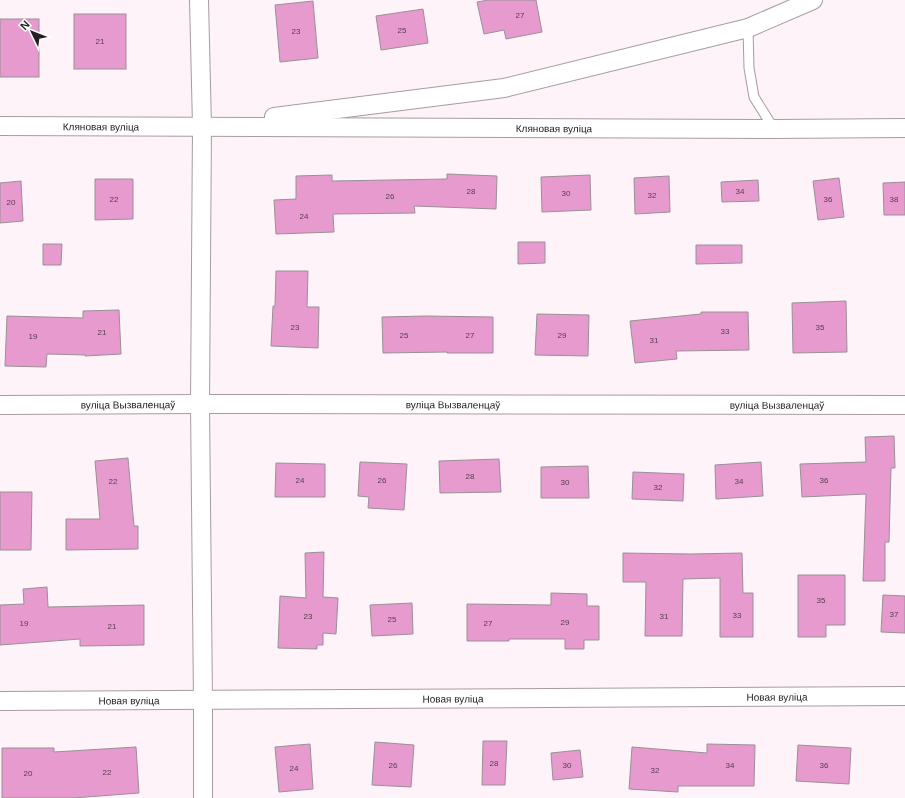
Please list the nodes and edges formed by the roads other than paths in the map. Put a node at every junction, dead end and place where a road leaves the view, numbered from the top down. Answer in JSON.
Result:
{"nodes":[{"id":1,"x":199,"y":0,"type":"edge"},
{"id":2,"x":813,"y":0,"type":"edge"},
{"id":3,"x":748,"y":28,"type":"junction"},
{"id":4,"x":0,"y":126,"type":"edge"},
{"id":5,"x":202,"y":126,"type":"junction"},
{"id":6,"x":905,"y":128,"type":"edge"},
{"id":7,"x":774,"y":129,"type":"junction"},
{"id":8,"x":200,"y":404,"type":"junction"},
{"id":9,"x":905,"y":405,"type":"edge"},
{"id":10,"x":0,"y":406,"type":"edge"},
{"id":11,"x":905,"y":696,"type":"edge"},
{"id":12,"x":0,"y":701,"type":"edge"},
{"id":13,"x":203,"y":701,"type":"junction"},
{"id":14,"x":203,"y":798,"type":"edge"}],
"edges":[{"from":1,"to":5,"type":"street"},
{"from":2,"to":3,"type":"street","name":"Кляновая вуліца"},
{"from":3,"to":5,"type":"street","name":"Кляновая вуліца"},
{"from":3,"to":7,"type":"lane"},
{"from":4,"to":5,"type":"street","name":"Кляновая вуліца"},
{"from":5,"to":7,"type":"street","name":"Кляновая вуліца"},
{"from":5,"to":8,"type":"street"},
{"from":6,"to":7,"type":"street","name":"Кляновая вуліца"},
{"from":8,"to":9,"type":"street","name":"вуліца Вызваленцаў"},
{"from":8,"to":10,"type":"street","name":"вуліца Вызваленцаў"},
{"from":8,"to":13,"type":"street"},
{"from":11,"to":13,"type":"street","name":"Новая вуліца"},
{"from":12,"to":13,"type":"street","name":"Новая вуліца"},
{"from":13,"to":14,"type":"street"}]}
